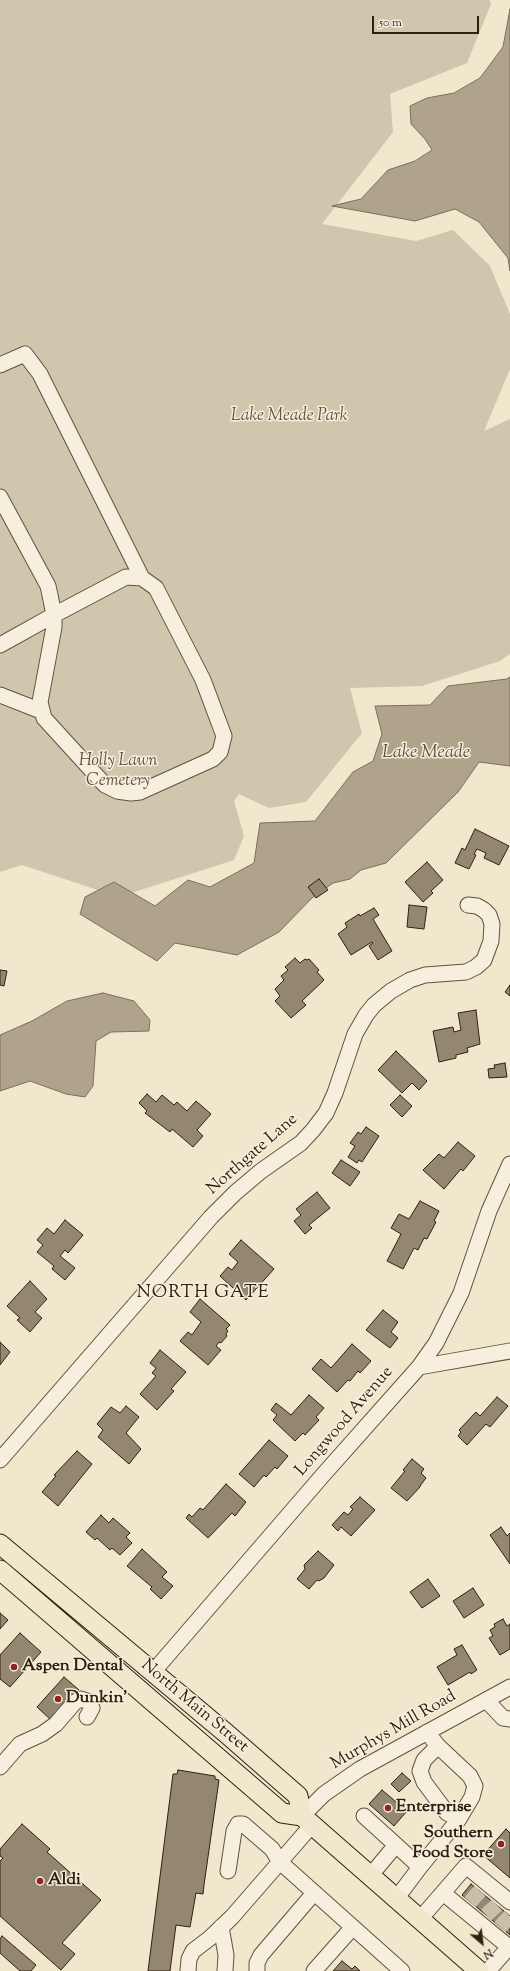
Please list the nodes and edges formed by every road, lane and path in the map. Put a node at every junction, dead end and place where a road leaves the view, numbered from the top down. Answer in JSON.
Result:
{"nodes":[{"id":1,"x":0,"y":365,"type":"edge"},
{"id":2,"x":0,"y":497,"type":"edge"},
{"id":3,"x":142,"y":578,"type":"junction"},
{"id":4,"x":54,"y":615,"type":"junction"},
{"id":5,"x":0,"y":645,"type":"edge"},
{"id":6,"x":0,"y":695,"type":"edge"},
{"id":7,"x":41,"y":711,"type":"junction"},
{"id":8,"x":468,"y":905,"type":"dead end"},
{"id":9,"x":510,"y":1164,"type":"edge"},
{"id":10,"x":510,"y":1351,"type":"edge"},
{"id":11,"x":419,"y":1367,"type":"junction"},
{"id":12,"x":0,"y":1460,"type":"edge"},
{"id":13,"x":0,"y":1544,"type":"edge"},
{"id":14,"x":0,"y":1570,"type":"edge"},
{"id":15,"x":153,"y":1672,"type":"junction"},
{"id":16,"x":510,"y":1687,"type":"edge"},
{"id":17,"x":486,"y":1700,"type":"junction"},
{"id":18,"x":86,"y":1717,"type":"dead end"},
{"id":19,"x":506,"y":1718,"type":"edge"},
{"id":20,"x":510,"y":1731,"type":"edge"},
{"id":21,"x":427,"y":1732,"type":"junction"},
{"id":22,"x":438,"y":1746,"type":"junction"},
{"id":23,"x":0,"y":1767,"type":"edge"},
{"id":24,"x":364,"y":1816,"type":"dead end"},
{"id":25,"x":459,"y":1818,"type":"junction"},
{"id":26,"x":307,"y":1820,"type":"junction"},
{"id":27,"x":396,"y":1845,"type":"junction"},
{"id":28,"x":280,"y":1862,"type":"junction"},
{"id":29,"x":420,"y":1867,"type":"junction"},
{"id":30,"x":228,"y":1871,"type":"dead end"},
{"id":31,"x":370,"y":1876,"type":"junction"},
{"id":32,"x":314,"y":1893,"type":"junction"},
{"id":33,"x":443,"y":1893,"type":"junction"},
{"id":34,"x":475,"y":1896,"type":"junction"},
{"id":35,"x":396,"y":1899,"type":"junction"},
{"id":36,"x":498,"y":1905,"type":"edge"},
{"id":37,"x":420,"y":1919,"type":"junction"},
{"id":38,"x":353,"y":1927,"type":"junction"},
{"id":39,"x":221,"y":1928,"type":"junction"},
{"id":40,"x":510,"y":1946,"type":"edge"},
{"id":41,"x":188,"y":1971,"type":"edge"},
{"id":42,"x":225,"y":1971,"type":"edge"},
{"id":43,"x":257,"y":1971,"type":"edge"},
{"id":44,"x":314,"y":1971,"type":"edge"},
{"id":45,"x":402,"y":1971,"type":"edge"},
{"id":46,"x":479,"y":1971,"type":"edge"},
{"id":47,"x":488,"y":1971,"type":"edge"}],
"edges":[{"from":1,"to":3,"type":"street"},
{"from":2,"to":4,"type":"street"},
{"from":3,"to":4,"type":"street"},
{"from":3,"to":7,"type":"street"},
{"from":4,"to":5,"type":"street"},
{"from":4,"to":7,"type":"street"},
{"from":6,"to":7,"type":"street"},
{"from":8,"to":12,"type":"street","name":"Northgate Lane"},
{"from":9,"to":11,"type":"street","name":"Longwood Avenue"},
{"from":10,"to":11,"type":"street"},
{"from":11,"to":15,"type":"street","name":"Longwood Avenue"},
{"from":13,"to":15,"type":"main road","name":"North Main Street"},
{"from":14,"to":26,"type":"main road","name":"North Main Street"},
{"from":15,"to":26,"type":"main road","name":"North Main Street"},
{"from":16,"to":17,"type":"street","name":"Murphys Mill Road"},
{"from":17,"to":19,"type":"street"},
{"from":17,"to":21,"type":"street","name":"Murphys Mill Road"},
{"from":18,"to":23,"type":"street"},
{"from":19,"to":20,"type":"street"},
{"from":21,"to":22,"type":"street"},
{"from":21,"to":26,"type":"street","name":"Murphys Mill Road"},
{"from":22,"to":25,"type":"street"},
{"from":22,"to":25,"type":"street"},
{"from":24,"to":27,"type":"street"},
{"from":25,"to":29,"type":"street"},
{"from":26,"to":28,"type":"street","name":"Murphys Mill Road"},
{"from":26,"to":31,"type":"main road"},
{"from":27,"to":29,"type":"street"},
{"from":27,"to":31,"type":"street"},
{"from":28,"to":30,"type":"street"},
{"from":28,"to":32,"type":"street"},
{"from":28,"to":39,"type":"street","name":"Murphys Mill Road"},
{"from":29,"to":35,"type":"street"},
{"from":31,"to":35,"type":"main road"},
{"from":32,"to":38,"type":"street"},
{"from":32,"to":43,"type":"street"},
{"from":33,"to":34,"type":"street"},
{"from":33,"to":34,"type":"street"},
{"from":33,"to":37,"type":"street"},
{"from":34,"to":36,"type":"street"},
{"from":34,"to":36,"type":"street"},
{"from":35,"to":37,"type":"main road"},
{"from":36,"to":40,"type":"street"},
{"from":37,"to":46,"type":"main road"},
{"from":38,"to":44,"type":"street"},
{"from":38,"to":45,"type":"street"},
{"from":39,"to":41,"type":"street","name":"Murphys Mill Road"},
{"from":39,"to":42,"type":"street"},
{"from":40,"to":47,"type":"street"}]}
